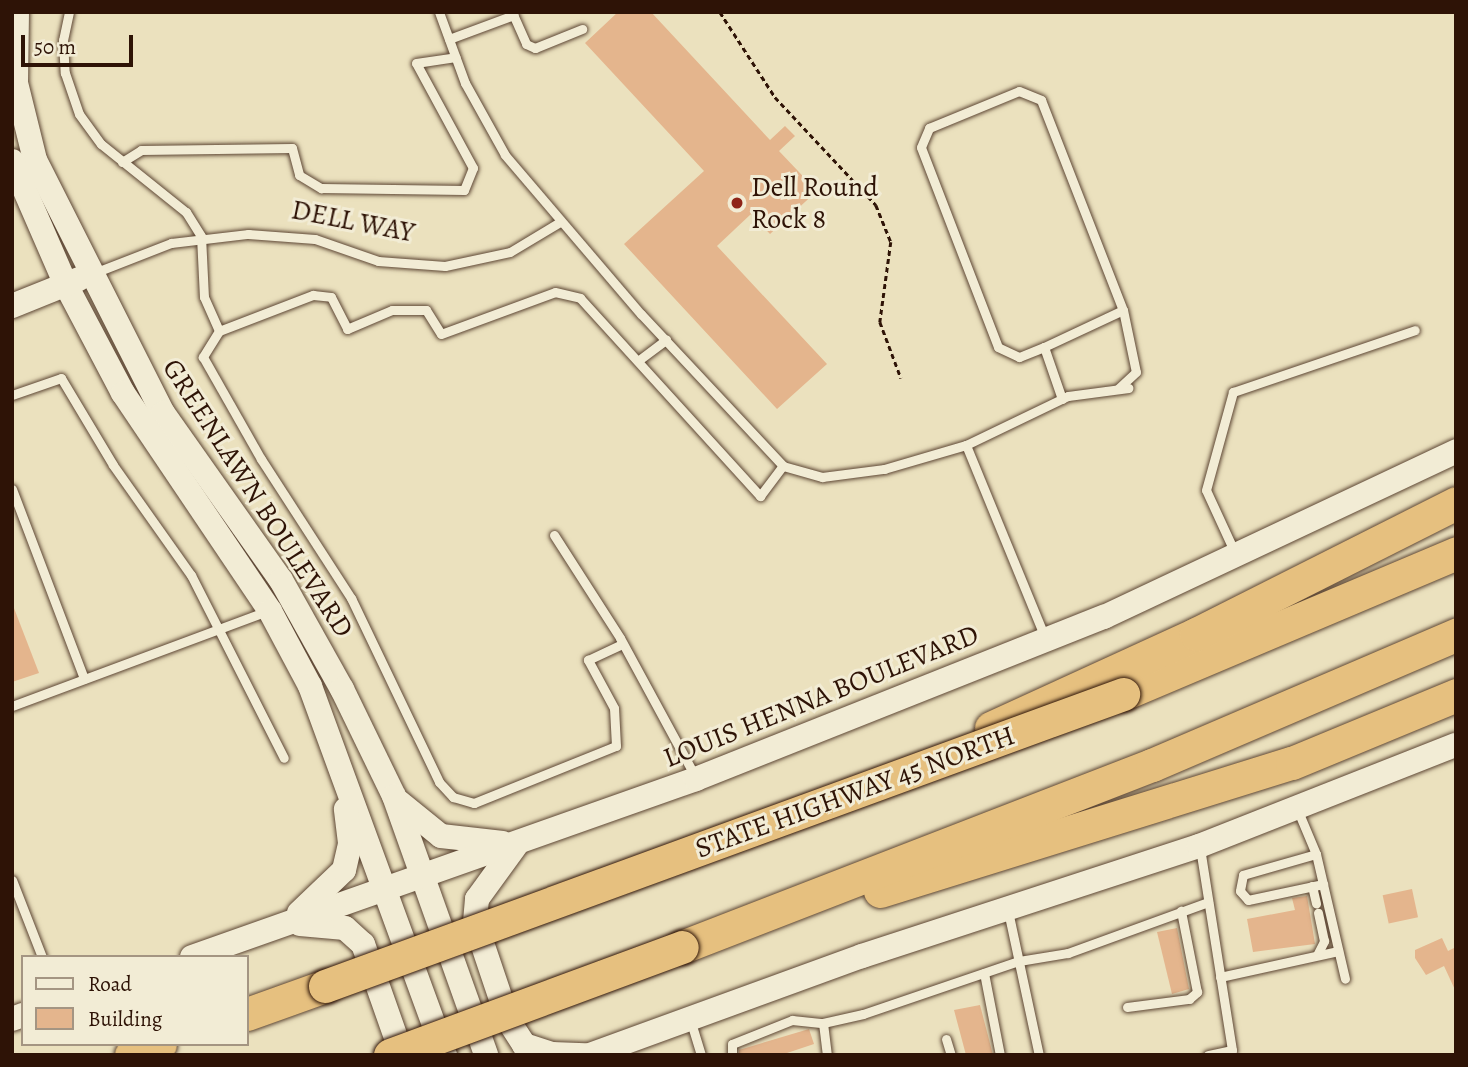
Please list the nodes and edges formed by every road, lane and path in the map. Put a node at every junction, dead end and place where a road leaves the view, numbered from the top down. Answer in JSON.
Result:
{"nodes":[{"id":1,"x":17,"y":12,"type":"edge"},
{"id":2,"x":69,"y":12,"type":"edge"},
{"id":3,"x":439,"y":12,"type":"edge"},
{"id":4,"x":720,"y":12,"type":"edge"},
{"id":5,"x":513,"y":13,"type":"edge"},
{"id":6,"x":582,"y":29,"type":"dead end"},
{"id":7,"x":449,"y":39,"type":"junction"},
{"id":8,"x":456,"y":57,"type":"junction"},
{"id":9,"x":12,"y":161,"type":"edge"},
{"id":10,"x":122,"y":162,"type":"junction"},
{"id":11,"x":560,"y":222,"type":"junction"},
{"id":12,"x":201,"y":236,"type":"junction"},
{"id":13,"x":89,"y":275,"type":"junction"},
{"id":14,"x":66,"y":285,"type":"junction"},
{"id":15,"x":12,"y":306,"type":"edge"},
{"id":16,"x":1123,"y":310,"type":"junction"},
{"id":17,"x":1415,"y":330,"type":"dead end"},
{"id":18,"x":219,"y":331,"type":"junction"},
{"id":19,"x":666,"y":340,"type":"junction"},
{"id":20,"x":1044,"y":347,"type":"junction"},
{"id":21,"x":639,"y":360,"type":"junction"},
{"id":22,"x":901,"y":379,"type":"dead end"},
{"id":23,"x":12,"y":395,"type":"edge"},
{"id":24,"x":1062,"y":399,"type":"junction"},
{"id":25,"x":966,"y":445,"type":"junction"},
{"id":26,"x":1456,"y":452,"type":"edge"},
{"id":27,"x":783,"y":466,"type":"junction"},
{"id":28,"x":12,"y":489,"type":"edge"},
{"id":29,"x":1456,"y":503,"type":"edge"},
{"id":30,"x":554,"y":535,"type":"dead end"},
{"id":31,"x":1456,"y":553,"type":"edge"},
{"id":32,"x":1236,"y":555,"type":"junction"},
{"id":33,"x":270,"y":611,"type":"junction"},
{"id":34,"x":221,"y":633,"type":"junction"},
{"id":35,"x":1456,"y":635,"type":"edge"},
{"id":36,"x":1045,"y":639,"type":"junction"},
{"id":37,"x":317,"y":641,"type":"junction"},
{"id":38,"x":624,"y":644,"type":"junction"},
{"id":39,"x":84,"y":679,"type":"junction"},
{"id":40,"x":1119,"y":683,"type":"junction"},
{"id":41,"x":1456,"y":695,"type":"edge"},
{"id":42,"x":12,"y":706,"type":"edge"},
{"id":43,"x":1456,"y":745,"type":"edge"},
{"id":44,"x":284,"y":758,"type":"dead end"},
{"id":45,"x":342,"y":774,"type":"junction"},
{"id":46,"x":696,"y":779,"type":"junction"},
{"id":47,"x":394,"y":796,"type":"junction"},
{"id":48,"x":1297,"y":809,"type":"junction"},
{"id":49,"x":518,"y":843,"type":"junction"},
{"id":50,"x":1199,"y":846,"type":"junction"},
{"id":51,"x":1316,"y":854,"type":"junction"},
{"id":52,"x":425,"y":877,"type":"junction"},
{"id":53,"x":12,"y":880,"type":"edge"},
{"id":54,"x":1318,"y":885,"type":"junction"},
{"id":55,"x":387,"y":891,"type":"junction"},
{"id":56,"x":1208,"y":902,"type":"junction"},
{"id":57,"x":1008,"y":909,"type":"junction"},
{"id":58,"x":1181,"y":911,"type":"junction"},
{"id":59,"x":286,"y":925,"type":"junction"},
{"id":60,"x":682,"y":947,"type":"junction"},
{"id":61,"x":1338,"y":951,"type":"junction"},
{"id":62,"x":41,"y":955,"type":"edge"},
{"id":63,"x":197,"y":955,"type":"edge"},
{"id":64,"x":1317,"y":956,"type":"junction"},
{"id":65,"x":1019,"y":961,"type":"junction"},
{"id":66,"x":984,"y":973,"type":"junction"},
{"id":67,"x":1220,"y":977,"type":"junction"},
{"id":68,"x":1345,"y":979,"type":"dead end"},
{"id":69,"x":1127,"y":1007,"type":"dead end"},
{"id":70,"x":248,"y":1014,"type":"edge"},
{"id":71,"x":689,"y":1017,"type":"junction"},
{"id":72,"x":823,"y":1023,"type":"junction"},
{"id":73,"x":946,"y":1039,"type":"dead end"},
{"id":74,"x":155,"y":1046,"type":"edge"},
{"id":75,"x":131,"y":1055,"type":"edge"},
{"id":76,"x":390,"y":1055,"type":"edge"},
{"id":77,"x":402,"y":1055,"type":"edge"},
{"id":78,"x":445,"y":1055,"type":"edge"},
{"id":79,"x":486,"y":1055,"type":"edge"},
{"id":80,"x":585,"y":1055,"type":"edge"},
{"id":81,"x":590,"y":1055,"type":"edge"},
{"id":82,"x":701,"y":1055,"type":"edge"},
{"id":83,"x":732,"y":1055,"type":"edge"},
{"id":84,"x":827,"y":1055,"type":"edge"},
{"id":85,"x":951,"y":1055,"type":"edge"},
{"id":86,"x":1000,"y":1055,"type":"edge"},
{"id":87,"x":1039,"y":1055,"type":"edge"},
{"id":88,"x":1208,"y":1055,"type":"edge"}],
"edges":[{"from":1,"to":13,"type":"main road","name":"GREENLAWN BOULEVARD"},
{"from":2,"to":10,"type":"lane"},
{"from":3,"to":7,"type":"lane"},
{"from":4,"to":22,"type":"path"},
{"from":5,"to":6,"type":"lane"},
{"from":5,"to":7,"type":"lane"},
{"from":7,"to":8,"type":"lane"},
{"from":8,"to":10,"type":"lane"},
{"from":8,"to":11,"type":"lane"},
{"from":9,"to":14,"type":"main road","name":"GREENLAWN BOULEVARD"},
{"from":10,"to":12,"type":"lane"},
{"from":11,"to":12,"type":"lane","name":"DELL WAY"},
{"from":11,"to":19,"type":"lane"},
{"from":12,"to":13,"type":"lane","name":"DELL WAY"},
{"from":12,"to":18,"type":"lane"},
{"from":13,"to":14,"type":"main road","name":"DELL WAY"},
{"from":13,"to":37,"type":"main road","name":"GREENLAWN BOULEVARD"},
{"from":14,"to":15,"type":"main road","name":"DELL WAY"},
{"from":14,"to":33,"type":"main road","name":"GREENLAWN BOULEVARD"},
{"from":16,"to":20,"type":"lane"},
{"from":16,"to":20,"type":"lane"},
{"from":16,"to":24,"type":"lane"},
{"from":17,"to":32,"type":"lane"},
{"from":18,"to":21,"type":"lane"},
{"from":18,"to":38,"type":"lane"},
{"from":19,"to":21,"type":"lane"},
{"from":19,"to":27,"type":"lane"},
{"from":20,"to":24,"type":"lane"},
{"from":21,"to":27,"type":"lane"},
{"from":23,"to":34,"type":"lane"},
{"from":24,"to":25,"type":"lane"},
{"from":25,"to":27,"type":"lane"},
{"from":25,"to":36,"type":"lane"},
{"from":26,"to":32,"type":"main road","name":"LOUIS HENNA BOULEVARD"},
{"from":28,"to":39,"type":"lane"},
{"from":29,"to":40,"type":"highway"},
{"from":30,"to":38,"type":"lane"},
{"from":31,"to":40,"type":"highway","name":"STATE HIGHWAY 45 NORTH"},
{"from":32,"to":36,"type":"main road","name":"LOUIS HENNA BOULEVARD"},
{"from":33,"to":34,"type":"lane"},
{"from":33,"to":37,"type":"main road"},
{"from":33,"to":45,"type":"main road","name":"GREENLAWN BOULEVARD"},
{"from":34,"to":39,"type":"lane"},
{"from":34,"to":44,"type":"lane"},
{"from":35,"to":60,"type":"highway"},
{"from":36,"to":46,"type":"main road","name":"LOUIS HENNA BOULEVARD"},
{"from":37,"to":47,"type":"main road","name":"GREENLAWN BOULEVARD"},
{"from":38,"to":46,"type":"lane"},
{"from":39,"to":42,"type":"lane"},
{"from":40,"to":70,"type":"highway","name":"STATE HIGHWAY 45 NORTH","bridge":true},
{"from":41,"to":60,"type":"highway"},
{"from":43,"to":48,"type":"main road"},
{"from":45,"to":55,"type":"main road","name":"GREENLAWN BOULEVARD"},
{"from":45,"to":59,"type":"main road"},
{"from":46,"to":49,"type":"main road","name":"LOUIS HENNA BOULEVARD"},
{"from":47,"to":49,"type":"main road"},
{"from":47,"to":52,"type":"main road","name":"GREENLAWN BOULEVARD"},
{"from":48,"to":50,"type":"main road"},
{"from":48,"to":51,"type":"lane"},
{"from":49,"to":52,"type":"main road","name":"LOUIS HENNA BOULEVARD"},
{"from":49,"to":80,"type":"main road"},
{"from":50,"to":56,"type":"lane"},
{"from":50,"to":57,"type":"main road"},
{"from":51,"to":54,"type":"lane"},
{"from":51,"to":54,"type":"lane"},
{"from":52,"to":55,"type":"main road","name":"LOUIS HENNA BOULEVARD"},
{"from":52,"to":79,"type":"main road","name":"GREENLAWN BOULEVARD"},
{"from":53,"to":62,"type":"lane"},
{"from":54,"to":61,"type":"lane"},
{"from":54,"to":64,"type":"lane"},
{"from":55,"to":59,"type":"main road","name":"LOUIS HENNA BOULEVARD"},
{"from":55,"to":78,"type":"main road","name":"GREENLAWN BOULEVARD"},
{"from":56,"to":58,"type":"lane"},
{"from":56,"to":67,"type":"lane"},
{"from":57,"to":65,"type":"lane"},
{"from":57,"to":71,"type":"main road"},
{"from":58,"to":65,"type":"lane"},
{"from":58,"to":69,"type":"lane"},
{"from":59,"to":63,"type":"main road","name":"LOUIS HENNA BOULEVARD"},
{"from":59,"to":77,"type":"main road"},
{"from":60,"to":76,"type":"highway","bridge":true},
{"from":61,"to":64,"type":"lane"},
{"from":61,"to":68,"type":"lane"},
{"from":64,"to":67,"type":"lane"},
{"from":65,"to":66,"type":"lane"},
{"from":65,"to":87,"type":"lane"},
{"from":66,"to":72,"type":"lane"},
{"from":66,"to":86,"type":"lane"},
{"from":67,"to":88,"type":"lane"},
{"from":71,"to":81,"type":"main road"},
{"from":71,"to":82,"type":"lane"},
{"from":72,"to":83,"type":"lane"},
{"from":72,"to":84,"type":"lane"},
{"from":73,"to":85,"type":"lane"},
{"from":74,"to":75,"type":"highway"}]}
